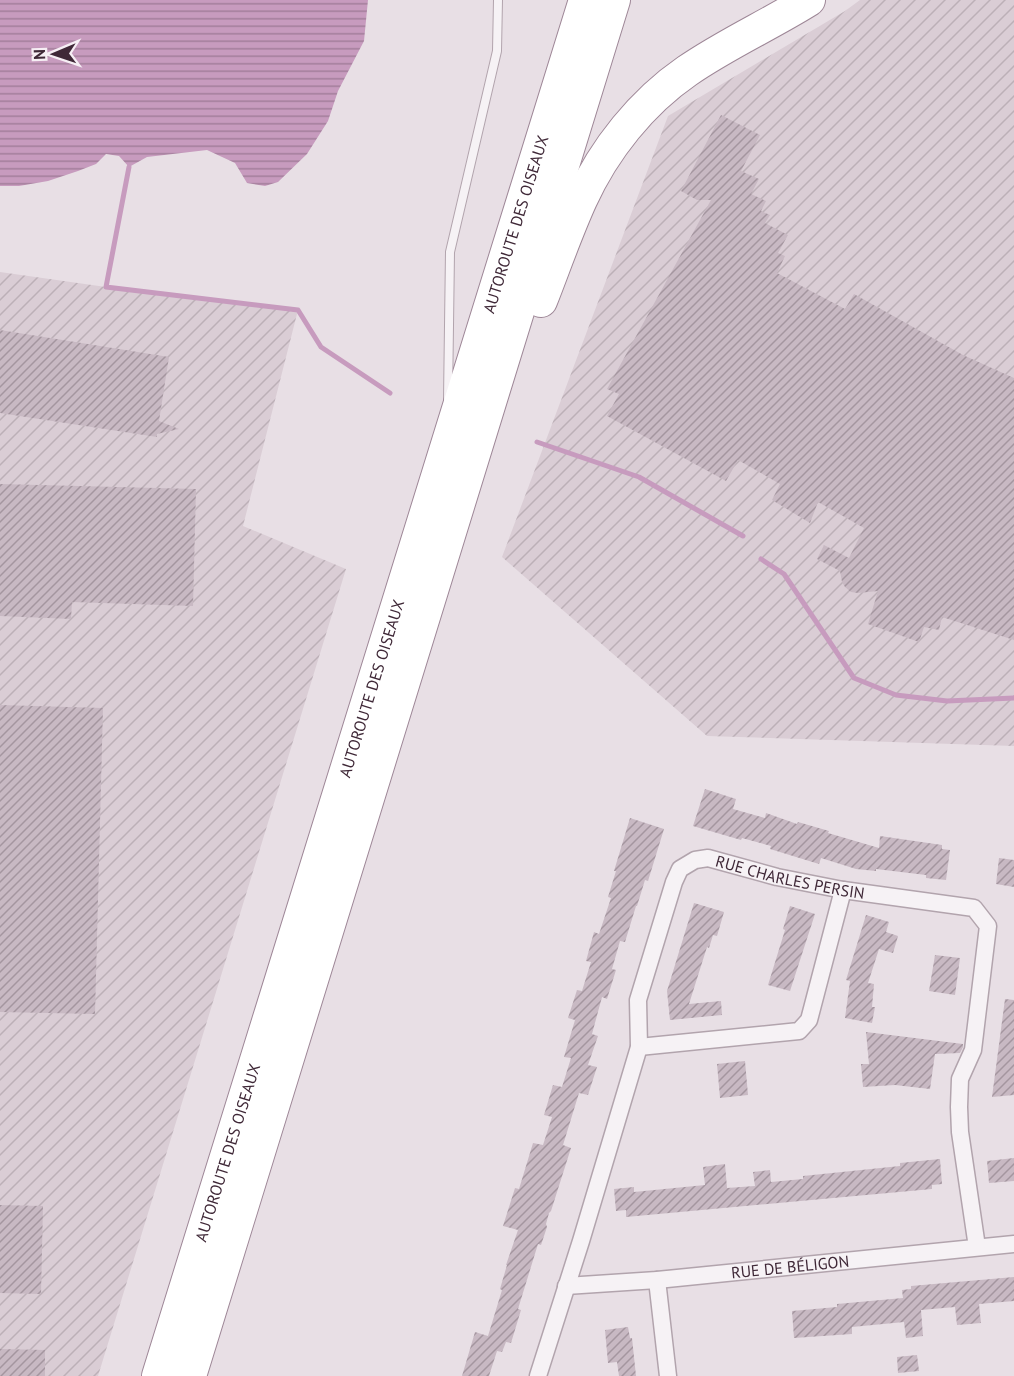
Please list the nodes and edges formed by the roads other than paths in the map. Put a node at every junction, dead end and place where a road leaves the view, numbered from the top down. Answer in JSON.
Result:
{"nodes":[{"id":1,"x":498,"y":0,"type":"edge"},
{"id":2,"x":585,"y":0,"type":"edge"},
{"id":3,"x":614,"y":0,"type":"edge"},
{"id":4,"x":809,"y":0,"type":"edge"},
{"id":5,"x":448,"y":444,"type":"junction"},
{"id":6,"x":438,"y":568,"type":"junction"},
{"id":7,"x":843,"y":890,"type":"junction"},
{"id":8,"x":639,"y":1047,"type":"junction"},
{"id":9,"x":1014,"y":1244,"type":"edge"},
{"id":10,"x":977,"y":1247,"type":"junction"},
{"id":11,"x":657,"y":1280,"type":"junction"},
{"id":12,"x":566,"y":1286,"type":"junction"},
{"id":13,"x":158,"y":1376,"type":"edge"},
{"id":14,"x":190,"y":1376,"type":"edge"},
{"id":15,"x":538,"y":1376,"type":"edge"},
{"id":16,"x":668,"y":1376,"type":"edge"}],
"edges":[{"from":1,"to":5,"type":"lane"},
{"from":2,"to":5,"type":"highway","name":"AUTOROUTE DES OISEAUX"},
{"from":3,"to":6,"type":"highway","name":"AUTOROUTE DES OISEAUX"},
{"from":4,"to":6,"type":"highway"},
{"from":5,"to":13,"type":"highway","name":"AUTOROUTE DES OISEAUX"},
{"from":6,"to":14,"type":"highway","name":"AUTOROUTE DES OISEAUX"},
{"from":7,"to":8,"type":"street"},
{"from":7,"to":8,"type":"street","name":"RUE CHARLES PERSIN"},
{"from":7,"to":10,"type":"street","name":"RUE CHARLES PERSIN"},
{"from":8,"to":12,"type":"street","name":"RUE CHARLES PERSIN"},
{"from":9,"to":10,"type":"street","name":"RUE DE BÉLIGON"},
{"from":10,"to":11,"type":"street","name":"RUE DE BÉLIGON"},
{"from":11,"to":12,"type":"street","name":"RUE DE BÉLIGON"},
{"from":11,"to":16,"type":"street"},
{"from":12,"to":15,"type":"street","name":"RUE CHARLES PERSIN"}]}
